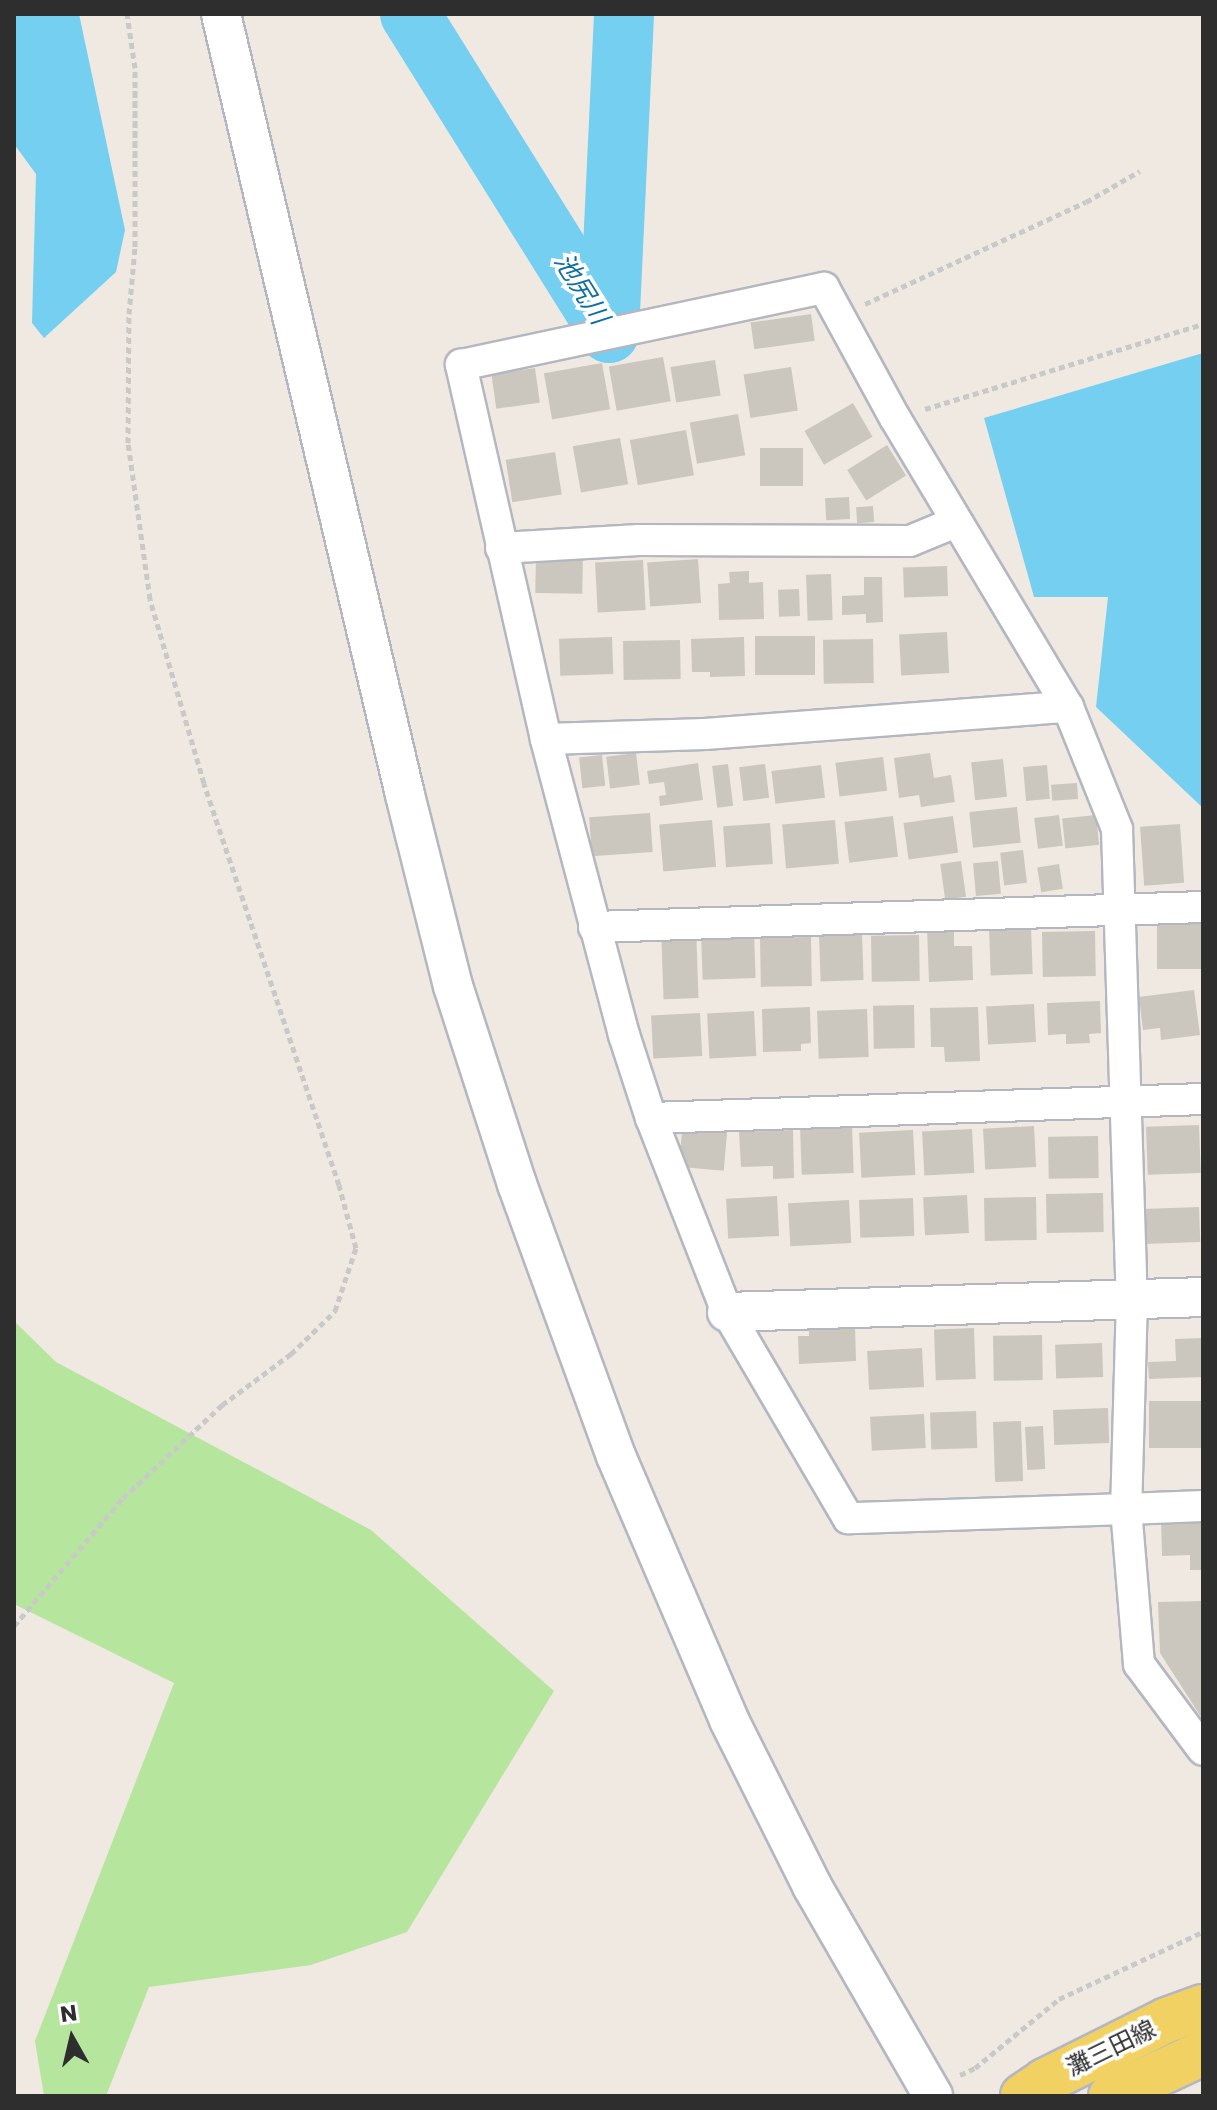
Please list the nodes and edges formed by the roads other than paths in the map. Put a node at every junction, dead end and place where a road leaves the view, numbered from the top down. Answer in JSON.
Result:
{"nodes":[{"id":1,"x":221,"y":14,"type":"edge"},
{"id":2,"x":956,"y":522,"type":"junction"},
{"id":3,"x":501,"y":548,"type":"junction"},
{"id":4,"x":1068,"y":707,"type":"junction"},
{"id":5,"x":546,"y":739,"type":"junction"},
{"id":6,"x":1203,"y":907,"type":"edge"},
{"id":7,"x":1119,"y":909,"type":"junction"},
{"id":8,"x":594,"y":927,"type":"junction"},
{"id":9,"x":1203,"y":1099,"type":"edge"},
{"id":10,"x":1124,"y":1101,"type":"junction"},
{"id":11,"x":651,"y":1118,"type":"junction"},
{"id":12,"x":1203,"y":1297,"type":"edge"},
{"id":13,"x":1132,"y":1298,"type":"junction"},
{"id":14,"x":727,"y":1312,"type":"junction"},
{"id":15,"x":1203,"y":1506,"type":"edge"},
{"id":16,"x":1126,"y":1509,"type":"junction"},
{"id":17,"x":1203,"y":1750,"type":"edge"},
{"id":18,"x":1203,"y":2007,"type":"edge"},
{"id":19,"x":1203,"y":2053,"type":"edge"},
{"id":20,"x":932,"y":2093,"type":"edge"},
{"id":21,"x":1023,"y":2096,"type":"edge"},
{"id":22,"x":1111,"y":2096,"type":"edge"}],
"edges":[{"from":1,"to":20,"type":"street"},
{"from":2,"to":3,"type":"street"},
{"from":2,"to":3,"type":"street"},
{"from":2,"to":4,"type":"street"},
{"from":3,"to":5,"type":"street"},
{"from":4,"to":5,"type":"street"},
{"from":4,"to":7,"type":"street"},
{"from":5,"to":8,"type":"street"},
{"from":6,"to":7,"type":"street"},
{"from":7,"to":8,"type":"street"},
{"from":7,"to":10,"type":"street"},
{"from":8,"to":11,"type":"street"},
{"from":9,"to":10,"type":"street"},
{"from":10,"to":11,"type":"street"},
{"from":10,"to":13,"type":"street"},
{"from":11,"to":14,"type":"street"},
{"from":12,"to":13,"type":"street"},
{"from":13,"to":14,"type":"street"},
{"from":13,"to":16,"type":"street"},
{"from":14,"to":16,"type":"street"},
{"from":15,"to":16,"type":"street"},
{"from":16,"to":17,"type":"street"},
{"from":18,"to":21,"type":"main road","name":"灘三田線"},
{"from":19,"to":22,"type":"main road","name":"灘三田線"}]}
